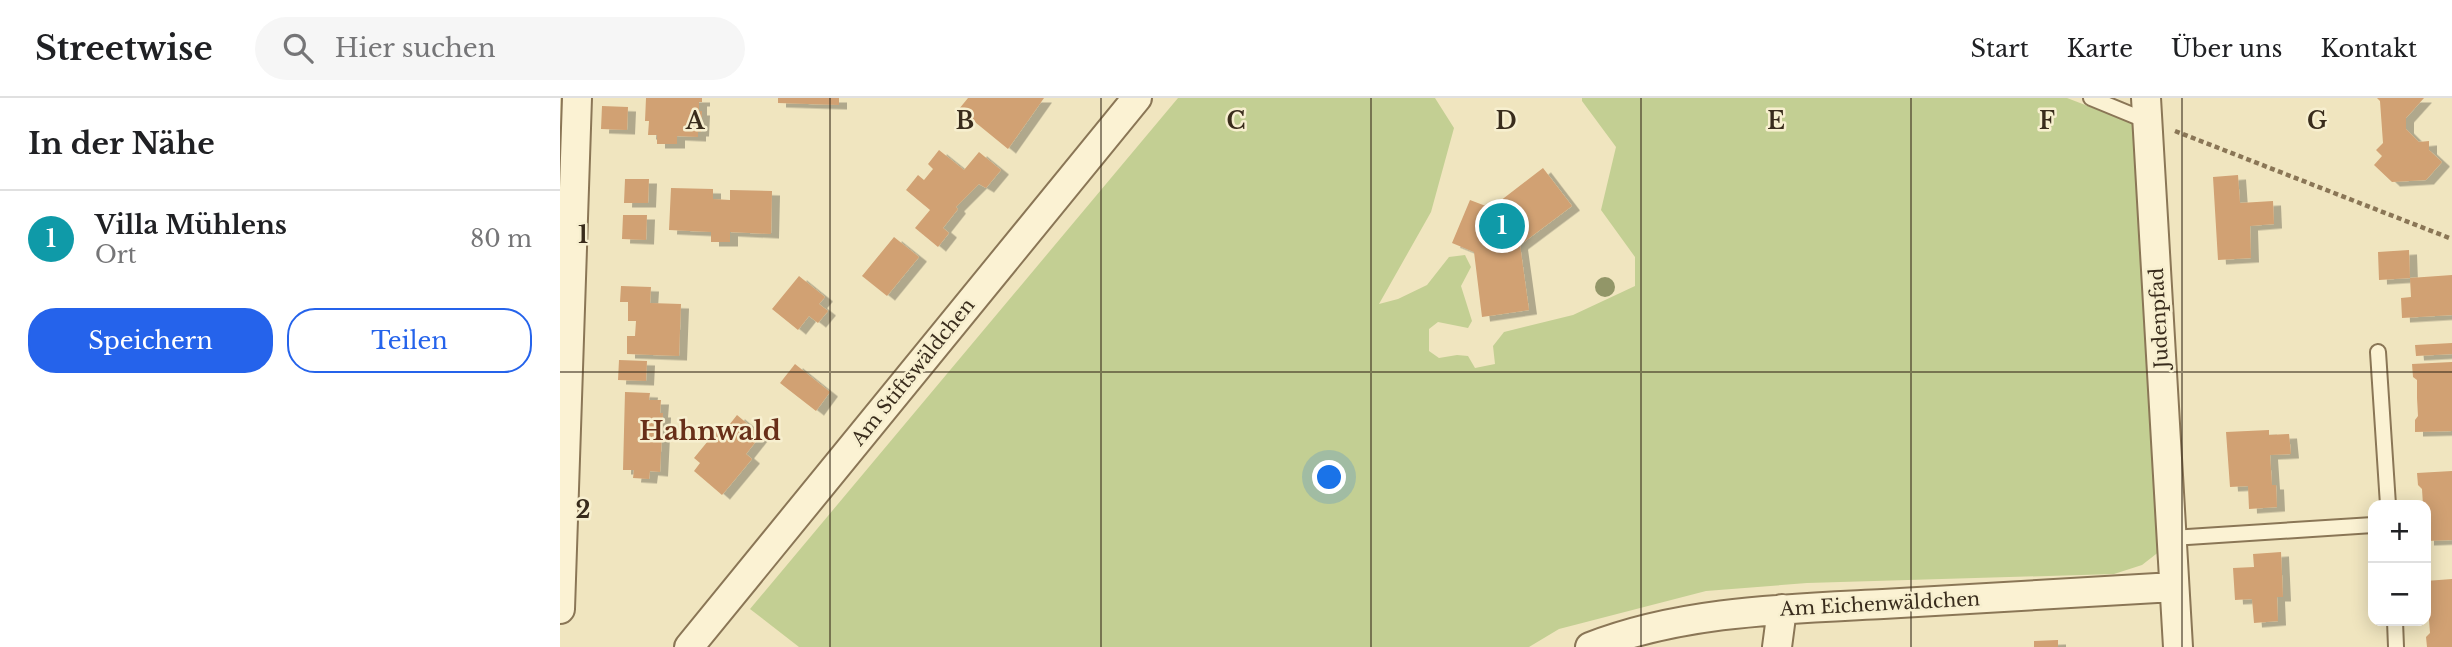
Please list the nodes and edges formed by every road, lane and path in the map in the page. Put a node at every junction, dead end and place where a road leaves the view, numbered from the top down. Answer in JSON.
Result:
{"nodes":[{"id":1,"x":577,"y":98,"type":"edge"},
{"id":2,"x":1137,"y":98,"type":"edge"},
{"id":3,"x":2091,"y":98,"type":"edge"},
{"id":4,"x":2147,"y":109,"type":"edge"},
{"id":5,"x":2452,"y":239,"type":"edge"},
{"id":6,"x":2378,"y":352,"type":"dead end"},
{"id":7,"x":2388,"y":500,"type":"edge"},
{"id":8,"x":2368,"y":525,"type":"edge"},
{"id":9,"x":2172,"y":538,"type":"junction"},
{"id":10,"x":2174,"y":587,"type":"junction"},
{"id":11,"x":560,"y":609,"type":"edge"},
{"id":12,"x":1782,"y":609,"type":"junction"},
{"id":13,"x":2395,"y":626,"type":"edge"},
{"id":14,"x":689,"y":647,"type":"edge"},
{"id":15,"x":1590,"y":647,"type":"edge"},
{"id":16,"x":1777,"y":647,"type":"edge"},
{"id":17,"x":2178,"y":647,"type":"edge"},
{"id":18,"x":2396,"y":647,"type":"edge"}],
"edges":[{"from":1,"to":11,"type":"street"},
{"from":2,"to":14,"type":"street","name":"Am Stiftswäldchen"},
{"from":3,"to":4,"type":"lane"},
{"from":4,"to":5,"type":"path"},
{"from":4,"to":9,"type":"street","name":"Judenpfad"},
{"from":6,"to":7,"type":"lane"},
{"from":8,"to":9,"type":"lane"},
{"from":9,"to":10,"type":"street","name":"Judenpfad"},
{"from":10,"to":12,"type":"street","name":"Am Eichenwäldchen"},
{"from":10,"to":17,"type":"street","name":"Judenpfad"},
{"from":12,"to":15,"type":"street","name":"Am Eichenwäldchen"},
{"from":12,"to":16,"type":"street"},
{"from":13,"to":18,"type":"lane"}]}
